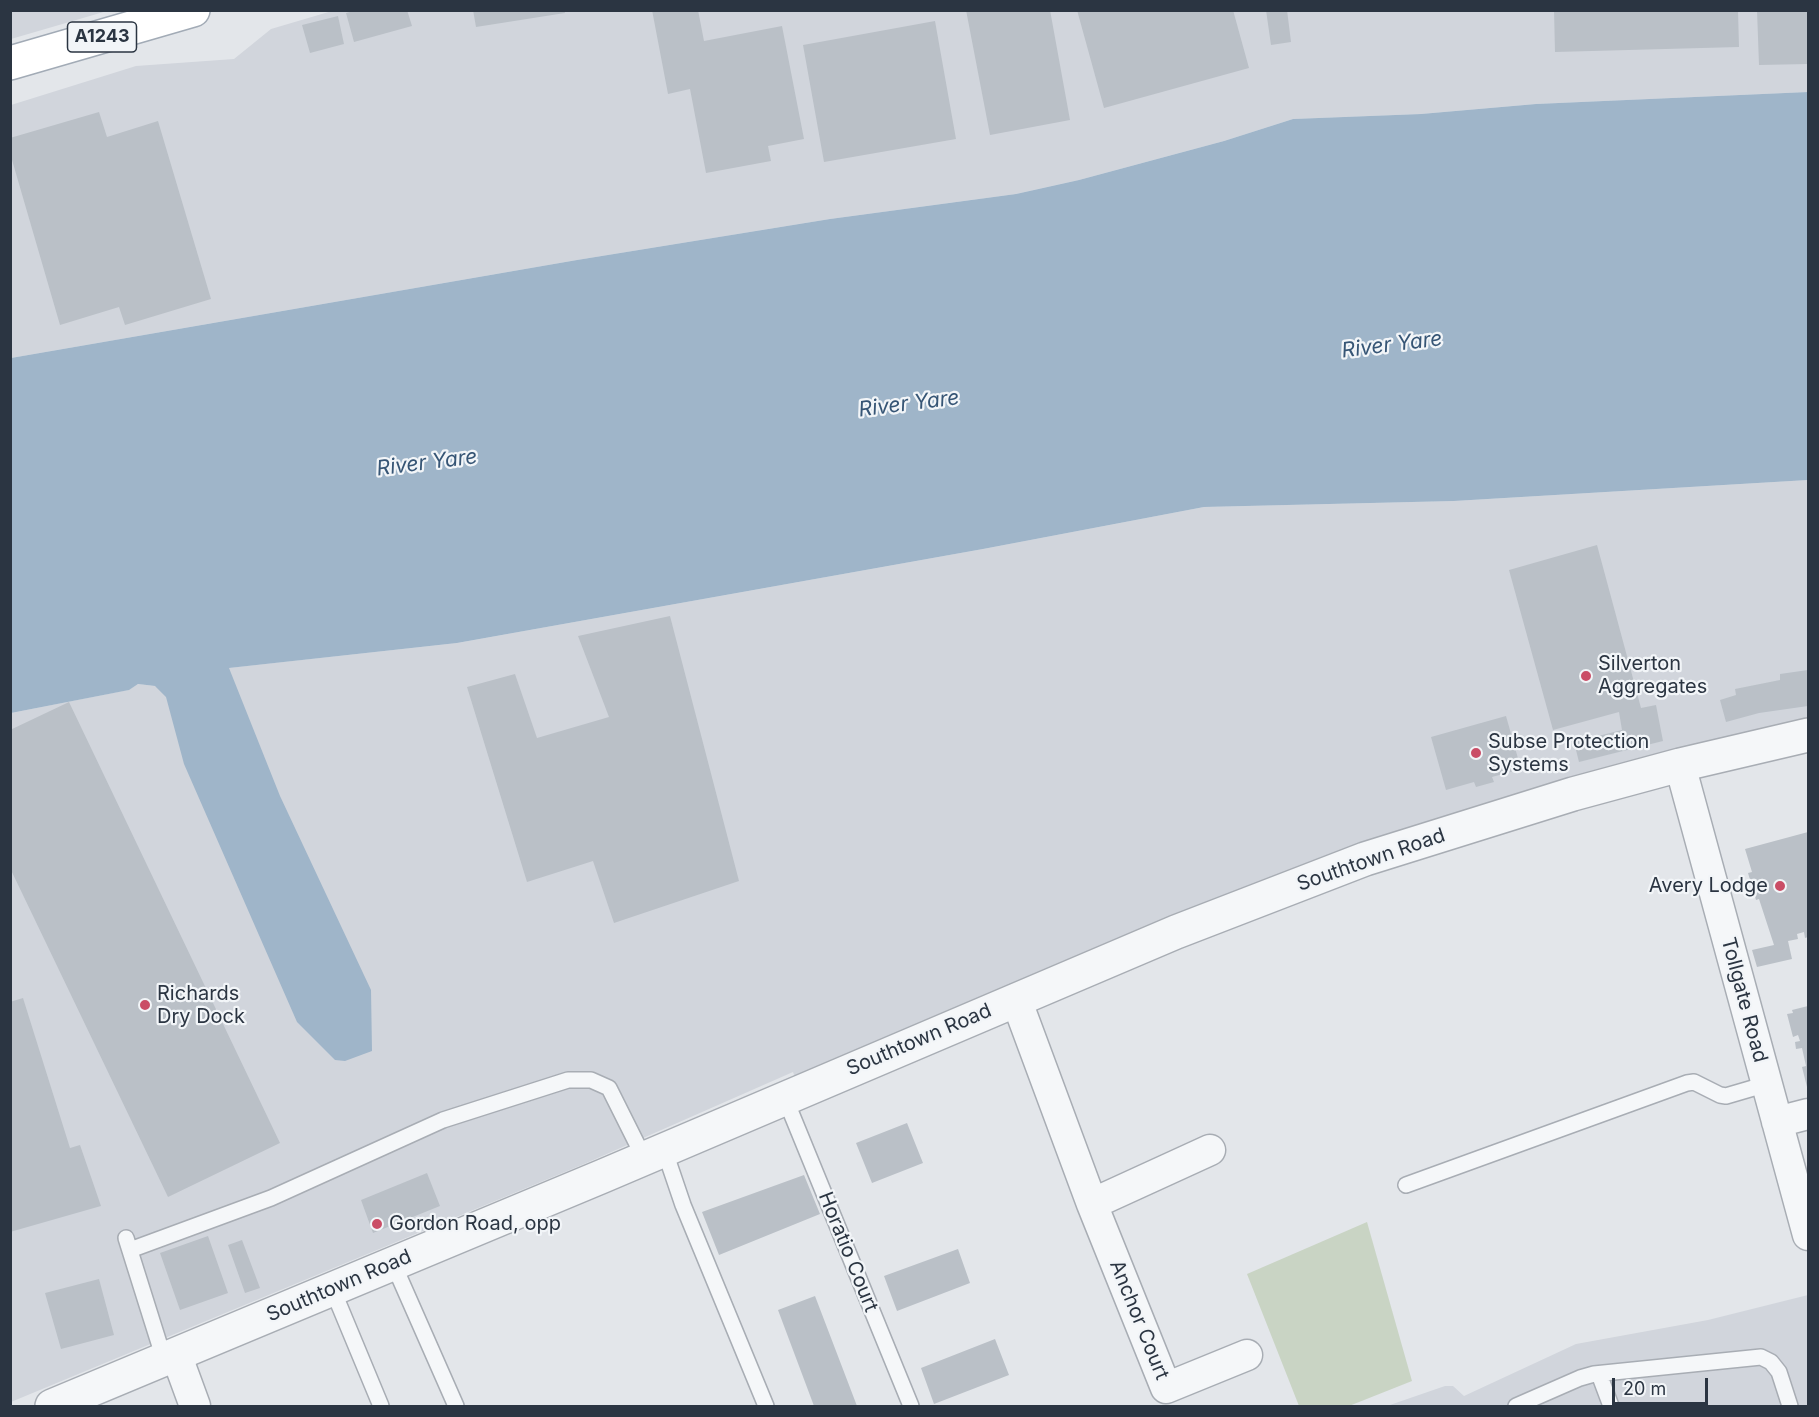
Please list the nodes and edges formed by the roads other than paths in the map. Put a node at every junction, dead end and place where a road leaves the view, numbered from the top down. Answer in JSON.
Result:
{"nodes":[{"id":1,"x":193,"y":10,"type":"edge"},
{"id":2,"x":10,"y":63,"type":"edge"},
{"id":3,"x":1809,"y":735,"type":"edge"},
{"id":4,"x":1680,"y":765,"type":"junction"},
{"id":5,"x":1016,"y":999,"type":"junction"},
{"id":6,"x":1767,"y":1084,"type":"junction"},
{"id":7,"x":785,"y":1098,"type":"junction"},
{"id":8,"x":1809,"y":1114,"type":"edge"},
{"id":9,"x":1777,"y":1122,"type":"junction"},
{"id":10,"x":1210,"y":1150,"type":"dead end"},
{"id":11,"x":654,"y":1154,"type":"junction"},
{"id":12,"x":1406,"y":1185,"type":"dead end"},
{"id":13,"x":1092,"y":1204,"type":"junction"},
{"id":14,"x":1809,"y":1235,"type":"edge"},
{"id":15,"x":393,"y":1263,"type":"junction"},
{"id":16,"x":332,"y":1288,"type":"junction"},
{"id":17,"x":1247,"y":1355,"type":"dead end"},
{"id":18,"x":170,"y":1356,"type":"junction"},
{"id":19,"x":1599,"y":1374,"type":"junction"},
{"id":20,"x":52,"y":1407,"type":"edge"},
{"id":21,"x":195,"y":1407,"type":"edge"},
{"id":22,"x":381,"y":1407,"type":"edge"},
{"id":23,"x":456,"y":1407,"type":"edge"},
{"id":24,"x":766,"y":1407,"type":"edge"},
{"id":25,"x":911,"y":1407,"type":"edge"},
{"id":26,"x":1516,"y":1407,"type":"edge"},
{"id":27,"x":1611,"y":1407,"type":"edge"},
{"id":28,"x":1790,"y":1407,"type":"edge"}],
"edges":[{"from":1,"to":2,"type":"main road","number":"A1243"},
{"from":3,"to":4,"type":"street","name":"Southtown Road"},
{"from":4,"to":5,"type":"street","name":"Southtown Road"},
{"from":4,"to":6,"type":"street","name":"Tollgate Road"},
{"from":5,"to":7,"type":"street","name":"Southtown Road"},
{"from":5,"to":13,"type":"street","name":"Anchor Court"},
{"from":6,"to":9,"type":"street","name":"Tollgate Road"},
{"from":6,"to":12,"type":"lane"},
{"from":7,"to":11,"type":"street","name":"Southtown Road"},
{"from":7,"to":25,"type":"lane","name":"Horatio Court"},
{"from":8,"to":9,"type":"street"},
{"from":9,"to":14,"type":"street","name":"Tollgate Road"},
{"from":10,"to":13,"type":"street"},
{"from":11,"to":15,"type":"street","name":"Southtown Road"},
{"from":11,"to":18,"type":"lane"},
{"from":11,"to":24,"type":"lane"},
{"from":13,"to":17,"type":"street","name":"Anchor Court"},
{"from":15,"to":16,"type":"street","name":"Southtown Road"},
{"from":15,"to":23,"type":"lane"},
{"from":16,"to":18,"type":"street","name":"Southtown Road"},
{"from":16,"to":22,"type":"lane"},
{"from":18,"to":20,"type":"street","name":"Southtown Road"},
{"from":18,"to":21,"type":"street"},
{"from":19,"to":26,"type":"lane"},
{"from":19,"to":27,"type":"lane"},
{"from":19,"to":28,"type":"lane"}]}
